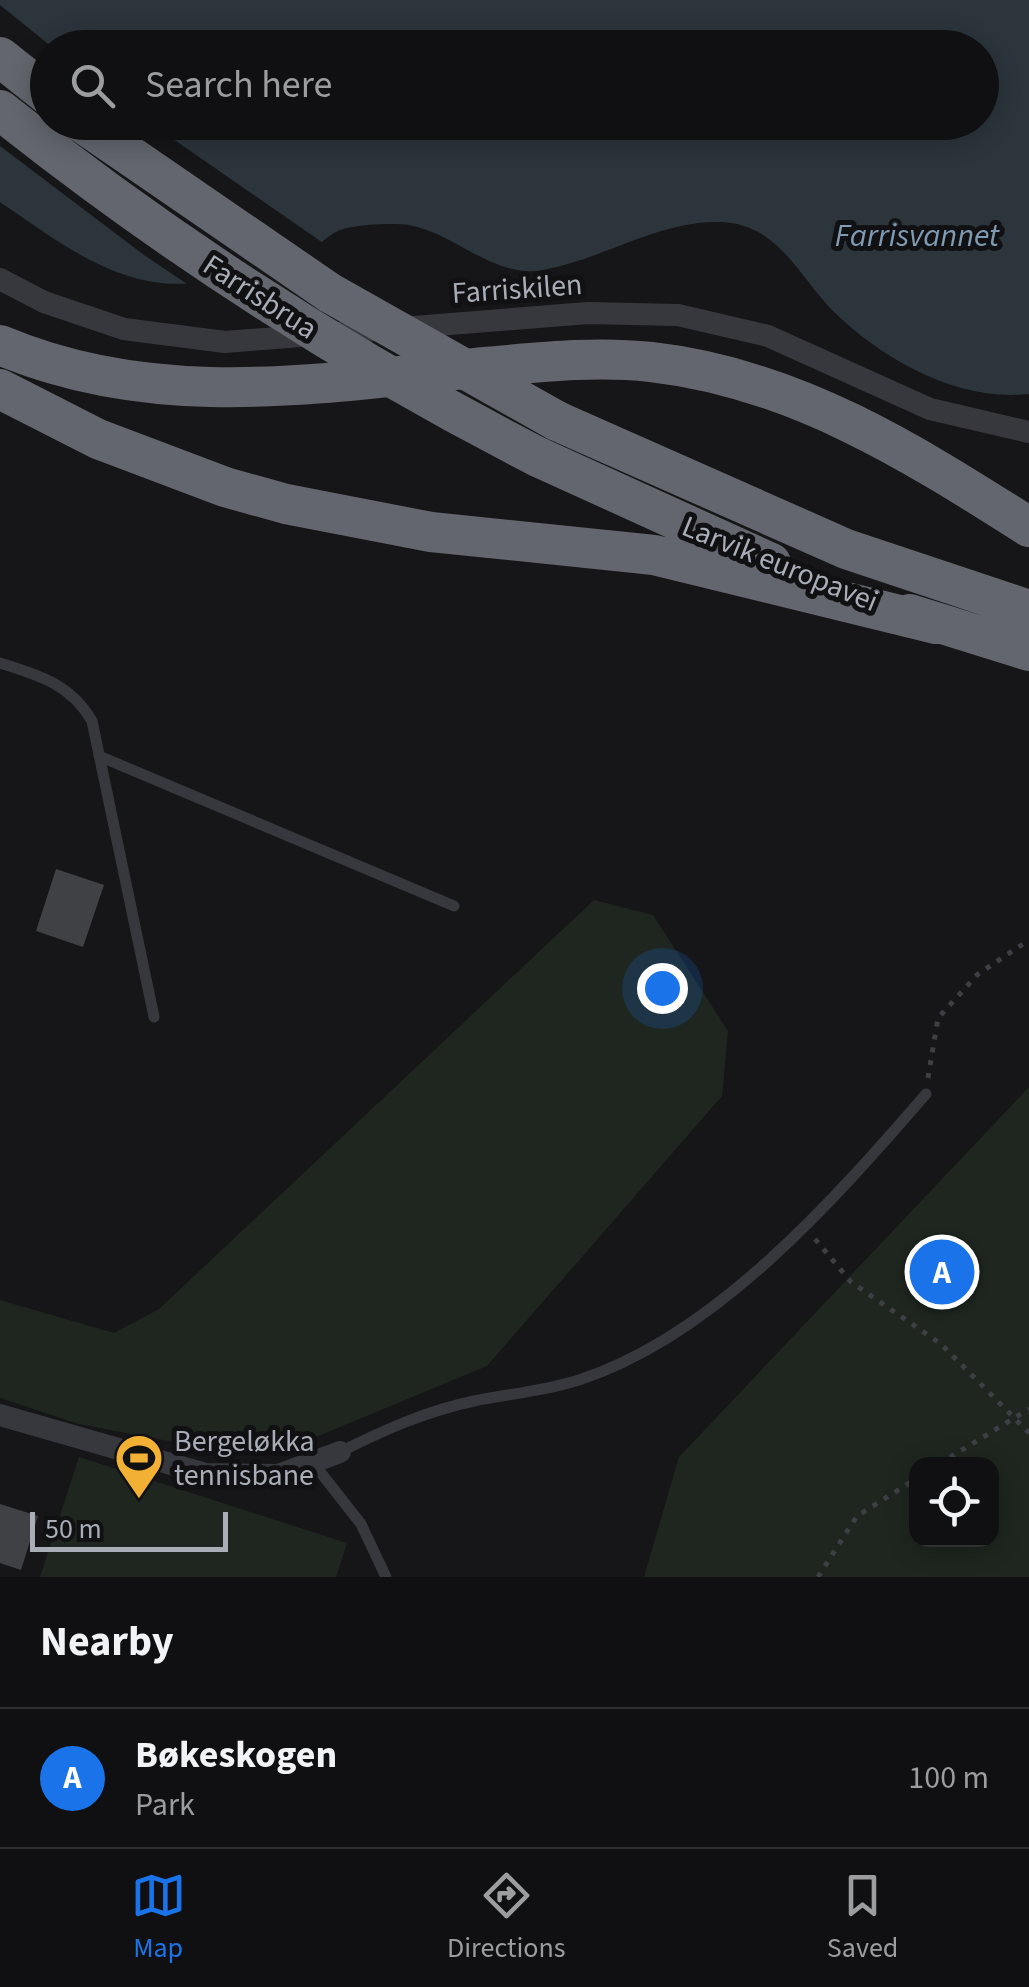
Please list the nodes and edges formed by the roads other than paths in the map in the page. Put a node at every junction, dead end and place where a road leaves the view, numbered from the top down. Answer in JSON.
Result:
{"nodes":[{"id":1,"x":0,"y":56,"type":"edge"},
{"id":2,"x":30,"y":80,"type":"edge"},
{"id":3,"x":0,"y":110,"type":"edge"},
{"id":4,"x":30,"y":134,"type":"edge"},
{"id":5,"x":37,"y":140,"type":"edge"},
{"id":6,"x":108,"y":140,"type":"edge"},
{"id":7,"x":0,"y":279,"type":"edge"},
{"id":8,"x":0,"y":345,"type":"edge"},
{"id":9,"x":0,"y":389,"type":"edge"},
{"id":10,"x":557,"y":421,"type":"joint"},
{"id":11,"x":1029,"y":432,"type":"edge"},
{"id":12,"x":538,"y":457,"type":"joint"},
{"id":13,"x":1029,"y":527,"type":"edge"},
{"id":14,"x":1029,"y":610,"type":"edge"},
{"id":15,"x":936,"y":624,"type":"junction"},
{"id":16,"x":1029,"y":651,"type":"edge"},
{"id":17,"x":0,"y":663,"type":"edge"},
{"id":18,"x":99,"y":756,"type":"junction"},
{"id":19,"x":454,"y":906,"type":"dead end"},
{"id":20,"x":154,"y":1017,"type":"dead end"},
{"id":21,"x":926,"y":1094,"type":"road end"},
{"id":22,"x":0,"y":1415,"type":"edge"},
{"id":23,"x":340,"y":1452,"type":"joint"},
{"id":24,"x":314,"y":1464,"type":"junction"},
{"id":25,"x":386,"y":1577,"type":"edge"}],
"edges":[{"from":1,"to":2,"type":"highway"},
{"from":3,"to":4,"type":"highway","name":"Farrisbrua","bridge":true},
{"from":5,"to":12,"type":"highway","name":"Farrisbrua","bridge":true},
{"from":6,"to":10,"type":"highway","name":"Farrisbrua","bridge":true},
{"from":7,"to":11,"type":"street","name":"Farriskilen"},
{"from":8,"to":13,"type":"highway"},
{"from":9,"to":15,"type":"highway"},
{"from":10,"to":14,"type":"highway","name":"Larvik europavei"},
{"from":12,"to":15,"type":"highway","name":"Larvik europavei"},
{"from":15,"to":16,"type":"highway","name":"Larvik europavei"},
{"from":17,"to":18,"type":"lane"},
{"from":18,"to":19,"type":"lane"},
{"from":18,"to":20,"type":"lane"},
{"from":21,"to":23,"type":"lane"},
{"from":22,"to":24,"type":"street"},
{"from":23,"to":24,"type":"street"},
{"from":24,"to":25,"type":"lane"}]}
